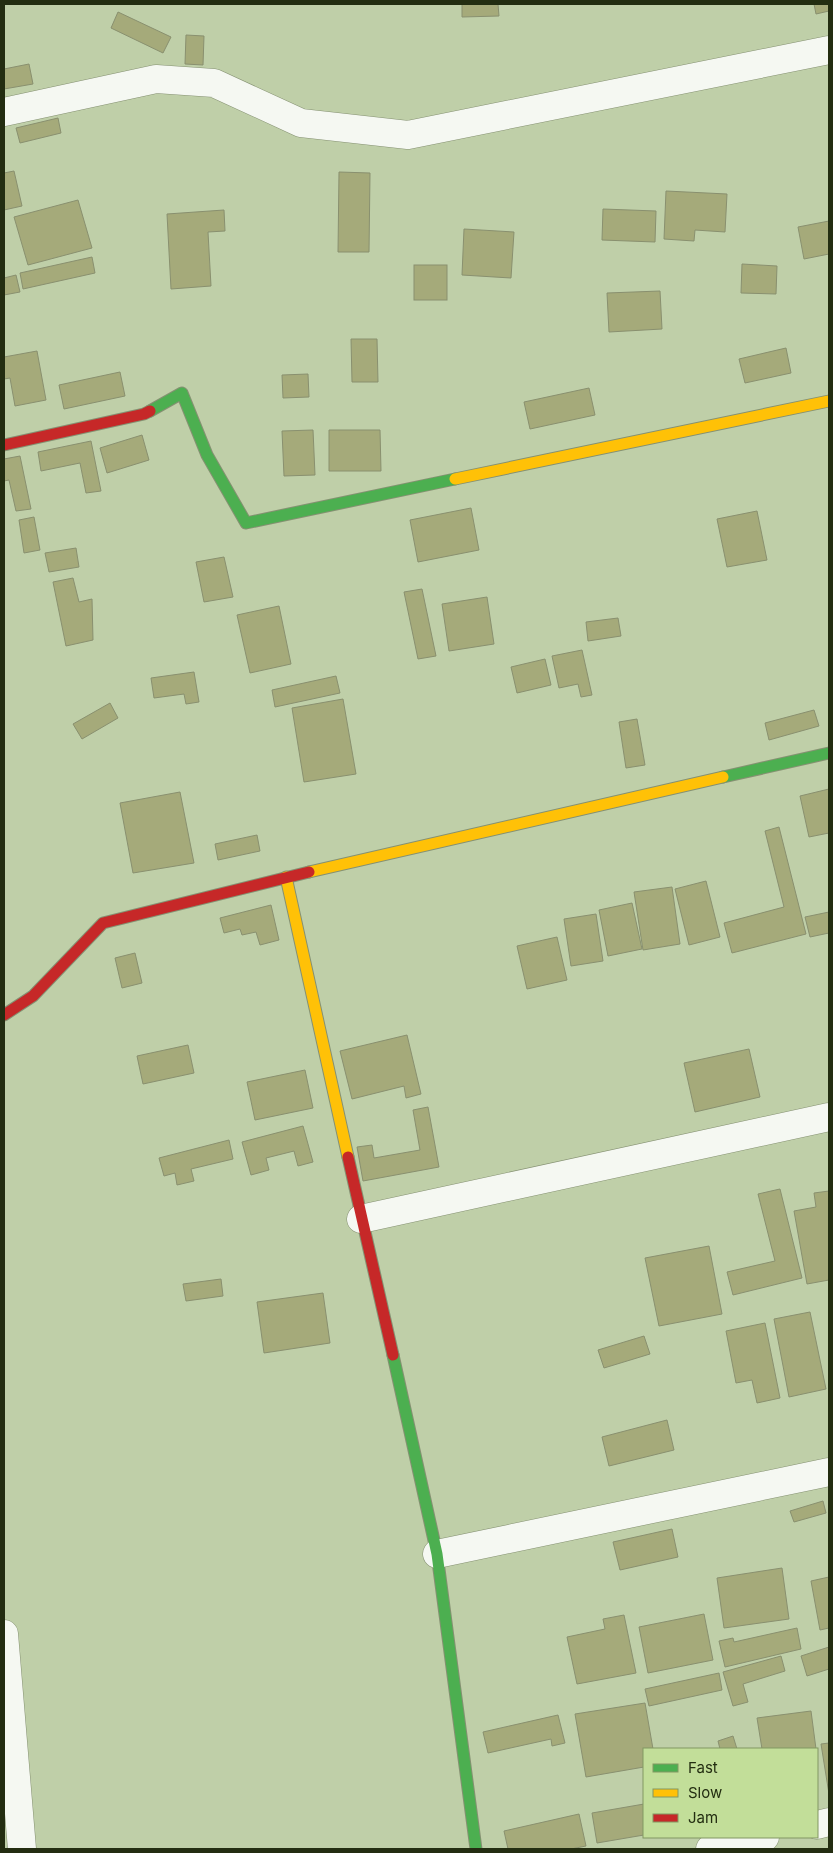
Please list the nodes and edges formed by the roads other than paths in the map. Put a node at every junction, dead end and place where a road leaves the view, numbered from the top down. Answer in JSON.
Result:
{"nodes":[{"id":1,"x":829,"y":50,"type":"edge"},
{"id":2,"x":4,"y":112,"type":"edge"},
{"id":3,"x":829,"y":401,"type":"edge"},
{"id":4,"x":4,"y":445,"type":"edge"},
{"id":5,"x":829,"y":753,"type":"edge"},
{"id":6,"x":286,"y":877,"type":"junction"},
{"id":7,"x":4,"y":1015,"type":"edge"},
{"id":8,"x":829,"y":1117,"type":"edge"},
{"id":9,"x":361,"y":1219,"type":"junction"},
{"id":10,"x":829,"y":1472,"type":"edge"},
{"id":11,"x":437,"y":1554,"type":"junction"},
{"id":12,"x":4,"y":1634,"type":"edge"},
{"id":13,"x":760,"y":1838,"type":"edge"},
{"id":14,"x":22,"y":1849,"type":"edge"},
{"id":15,"x":476,"y":1849,"type":"edge"},
{"id":16,"x":710,"y":1849,"type":"edge"}],
"edges":[{"from":1,"to":2,"type":"street"},
{"from":3,"to":4,"type":"street"},
{"from":5,"to":6,"type":"street"},
{"from":6,"to":7,"type":"street"},
{"from":6,"to":9,"type":"street"},
{"from":8,"to":9,"type":"street"},
{"from":9,"to":11,"type":"street"},
{"from":10,"to":11,"type":"street"},
{"from":11,"to":15,"type":"street"},
{"from":12,"to":14,"type":"street"},
{"from":13,"to":16,"type":"street"}]}
